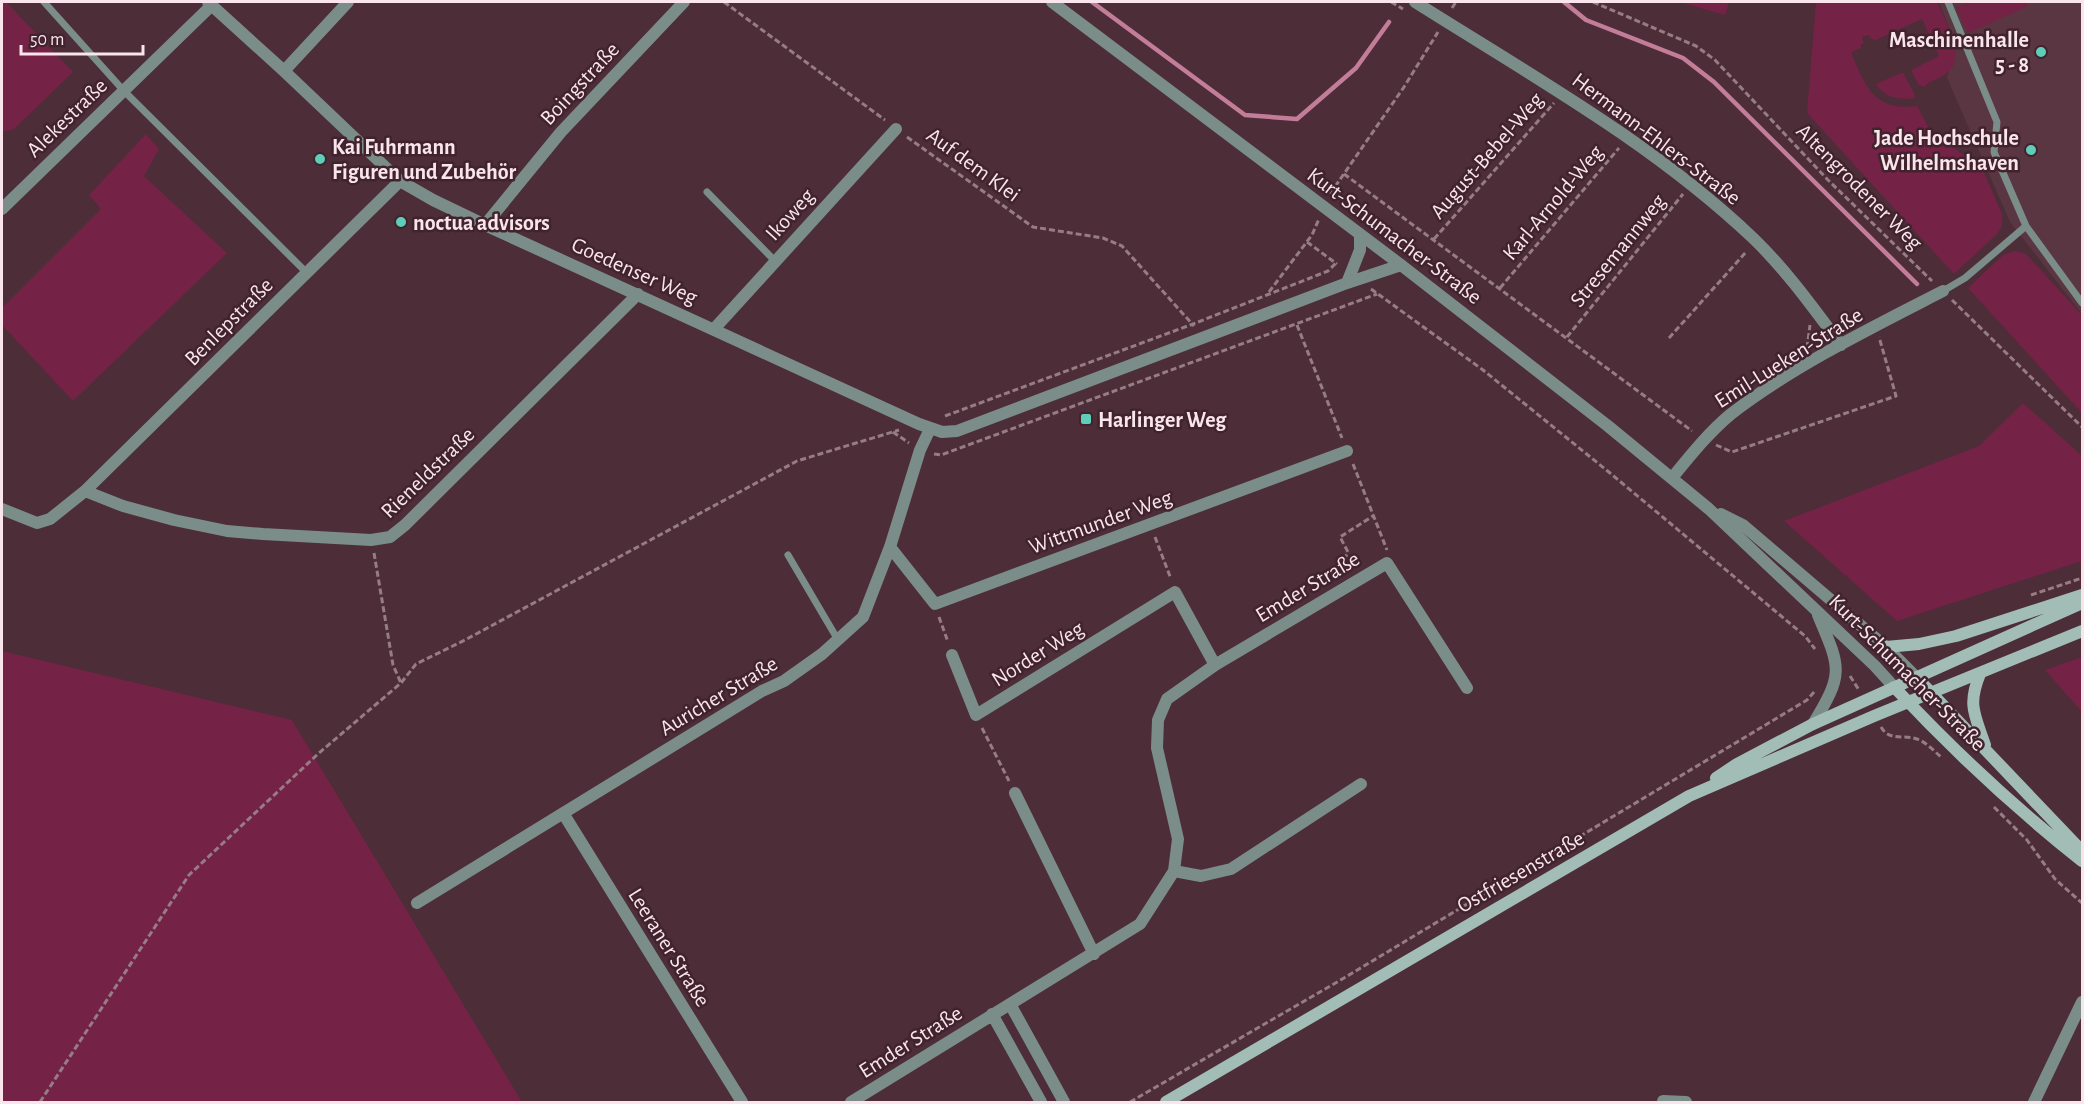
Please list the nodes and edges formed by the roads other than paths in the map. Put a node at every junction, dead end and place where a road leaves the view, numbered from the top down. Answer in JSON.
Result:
{"nodes":[{"id":1,"x":44,"y":2,"type":"edge"},
{"id":2,"x":348,"y":2,"type":"edge"},
{"id":3,"x":684,"y":2,"type":"edge"},
{"id":4,"x":1052,"y":2,"type":"edge"},
{"id":5,"x":1947,"y":2,"type":"edge"},
{"id":6,"x":210,"y":3,"type":"edge"},
{"id":7,"x":1412,"y":7,"type":"edge"},
{"id":8,"x":284,"y":71,"type":"junction"},
{"id":9,"x":124,"y":91,"type":"junction"},
{"id":10,"x":896,"y":129,"type":"road end"},
{"id":11,"x":400,"y":182,"type":"junction"},
{"id":12,"x":707,"y":192,"type":"dead end"},
{"id":13,"x":2,"y":209,"type":"edge"},
{"id":14,"x":485,"y":225,"type":"junction"},
{"id":15,"x":2026,"y":226,"type":"junction"},
{"id":16,"x":1360,"y":234,"type":"junction"},
{"id":17,"x":776,"y":261,"type":"junction"},
{"id":18,"x":1401,"y":265,"type":"junction"},
{"id":19,"x":307,"y":273,"type":"junction"},
{"id":20,"x":1347,"y":283,"type":"junction"},
{"id":21,"x":1943,"y":291,"type":"joint"},
{"id":22,"x":638,"y":294,"type":"junction"},
{"id":23,"x":2082,"y":303,"type":"edge"},
{"id":24,"x":714,"y":328,"type":"junction"},
{"id":25,"x":1841,"y":345,"type":"junction"},
{"id":26,"x":925,"y":427,"type":"junction"},
{"id":27,"x":1347,"y":451,"type":"dead end"},
{"id":28,"x":1672,"y":478,"type":"junction"},
{"id":29,"x":85,"y":491,"type":"junction"},
{"id":30,"x":2,"y":509,"type":"edge"},
{"id":31,"x":1709,"y":509,"type":"junction"},
{"id":32,"x":890,"y":547,"type":"junction"},
{"id":33,"x":788,"y":555,"type":"dead end"},
{"id":34,"x":2082,"y":595,"type":"edge"},
{"id":35,"x":2082,"y":603,"type":"edge"},
{"id":36,"x":1815,"y":609,"type":"junction"},
{"id":37,"x":2082,"y":631,"type":"edge"},
{"id":38,"x":838,"y":640,"type":"junction"},
{"id":39,"x":1886,"y":647,"type":"junction"},
{"id":40,"x":952,"y":655,"type":"road end"},
{"id":41,"x":1215,"y":665,"type":"junction"},
{"id":42,"x":1980,"y":674,"type":"junction"},
{"id":43,"x":1916,"y":677,"type":"junction"},
{"id":44,"x":1894,"y":687,"type":"junction"},
{"id":45,"x":1467,"y":688,"type":"dead end"},
{"id":46,"x":1931,"y":694,"type":"junction"},
{"id":47,"x":1908,"y":702,"type":"junction"},
{"id":48,"x":1813,"y":724,"type":"junction"},
{"id":49,"x":1986,"y":749,"type":"junction"},
{"id":50,"x":1361,"y":784,"type":"dead end"},
{"id":51,"x":1015,"y":793,"type":"road end"},
{"id":52,"x":1689,"y":796,"type":"junction"},
{"id":53,"x":563,"y":813,"type":"junction"},
{"id":54,"x":2082,"y":851,"type":"edge"},
{"id":55,"x":2082,"y":861,"type":"edge"},
{"id":56,"x":1174,"y":871,"type":"junction"},
{"id":57,"x":417,"y":903,"type":"dead end"},
{"id":58,"x":1094,"y":954,"type":"junction"},
{"id":59,"x":2082,"y":1002,"type":"edge"},
{"id":60,"x":1010,"y":1004,"type":"junction"},
{"id":61,"x":992,"y":1014,"type":"junction"},
{"id":62,"x":1663,"y":1101,"type":"dead end"},
{"id":63,"x":742,"y":1102,"type":"edge"},
{"id":64,"x":851,"y":1102,"type":"edge"},
{"id":65,"x":1041,"y":1102,"type":"edge"},
{"id":66,"x":1064,"y":1102,"type":"edge"},
{"id":67,"x":1166,"y":1102,"type":"edge"},
{"id":68,"x":1686,"y":1102,"type":"edge"},
{"id":69,"x":2034,"y":1102,"type":"edge"}],
"edges":[{"from":1,"to":9,"type":"lane"},
{"from":2,"to":8,"type":"street"},
{"from":3,"to":14,"type":"street","name":"Boingstraße"},
{"from":4,"to":16,"type":"street","name":"Kurt-Schumacher-Straße"},
{"from":5,"to":15,"type":"lane"},
{"from":6,"to":8,"type":"street","name":"Goedenser Weg"},
{"from":6,"to":9,"type":"street","name":"Alekestraße"},
{"from":7,"to":25,"type":"street","name":"Hermann-Ehlers-Straße"},
{"from":8,"to":11,"type":"street","name":"Goedenser Weg"},
{"from":9,"to":13,"type":"street","name":"Alekestraße"},
{"from":9,"to":19,"type":"lane"},
{"from":10,"to":17,"type":"street","name":"Ikoweg"},
{"from":11,"to":14,"type":"street","name":"Goedenser Weg"},
{"from":11,"to":19,"type":"street","name":"Benlepstraße"},
{"from":12,"to":17,"type":"lane"},
{"from":14,"to":22,"type":"street","name":"Goedenser Weg"},
{"from":15,"to":21,"type":"lane"},
{"from":15,"to":23,"type":"lane"},
{"from":16,"to":18,"type":"street","name":"Kurt-Schumacher-Straße"},
{"from":16,"to":20,"type":"street"},
{"from":17,"to":24,"type":"street","name":"Ikoweg"},
{"from":18,"to":20,"type":"street"},
{"from":18,"to":28,"type":"street","name":"Kurt-Schumacher-Straße"},
{"from":19,"to":29,"type":"street","name":"Benlepstraße"},
{"from":20,"to":26,"type":"street"},
{"from":21,"to":25,"type":"street","name":"Emil-Lueken-Straße"},
{"from":22,"to":24,"type":"street","name":"Goedenser Weg"},
{"from":22,"to":29,"type":"street","name":"Rieneldstraße"},
{"from":24,"to":26,"type":"street","name":"Goedenser Weg"},
{"from":25,"to":28,"type":"street","name":"Emil-Lueken-Straße"},
{"from":26,"to":32,"type":"street","name":"Auricher Straße"},
{"from":27,"to":32,"type":"street","name":"Wittmunder Weg"},
{"from":28,"to":31,"type":"street","name":"Kurt-Schumacher-Straße"},
{"from":29,"to":30,"type":"street","name":"Benlepstraße"},
{"from":31,"to":36,"type":"street","name":"Kurt-Schumacher-Straße"},
{"from":31,"to":39,"type":"street","name":"Kurt-Schumacher-Straße"},
{"from":32,"to":38,"type":"street","name":"Auricher Straße"},
{"from":33,"to":38,"type":"lane"},
{"from":34,"to":39,"type":"main road"},
{"from":35,"to":43,"type":"main road"},
{"from":36,"to":44,"type":"street","name":"Kurt-Schumacher-Straße"},
{"from":36,"to":48,"type":"street"},
{"from":37,"to":42,"type":"main road","name":"Ostfriesenstraße"},
{"from":38,"to":53,"type":"street","name":"Auricher Straße"},
{"from":39,"to":43,"type":"street","name":"Kurt-Schumacher-Straße"},
{"from":40,"to":41,"type":"street","name":"Norder Weg"},
{"from":41,"to":45,"type":"street","name":"Emder Straße"},
{"from":41,"to":56,"type":"street","name":"Emder Straße"},
{"from":42,"to":46,"type":"main road","name":"Ostfriesenstraße"},
{"from":42,"to":49,"type":"main road"},
{"from":43,"to":44,"type":"main road"},
{"from":43,"to":46,"type":"main road","name":"Kurt-Schumacher-Straße"},
{"from":44,"to":47,"type":"main road","name":"Kurt-Schumacher-Straße"},
{"from":44,"to":48,"type":"main road"},
{"from":46,"to":47,"type":"main road","name":"Ostfriesenstraße"},
{"from":46,"to":49,"type":"main road","name":"Kurt-Schumacher-Straße"},
{"from":47,"to":52,"type":"main road","name":"Ostfriesenstraße"},
{"from":47,"to":55,"type":"main road","name":"Kurt-Schumacher-Straße"},
{"from":48,"to":52,"type":"main road"},
{"from":49,"to":54,"type":"main road","name":"Kurt-Schumacher-Straße"},
{"from":50,"to":56,"type":"street"},
{"from":51,"to":58,"type":"street"},
{"from":52,"to":67,"type":"main road","name":"Ostfriesenstraße"},
{"from":53,"to":57,"type":"street","name":"Auricher Straße"},
{"from":53,"to":63,"type":"street","name":"Leeraner Straße"},
{"from":56,"to":58,"type":"street","name":"Emder Straße"},
{"from":58,"to":60,"type":"street","name":"Emder Straße"},
{"from":59,"to":69,"type":"street"},
{"from":60,"to":61,"type":"street","name":"Emder Straße"},
{"from":60,"to":66,"type":"street"},
{"from":61,"to":64,"type":"street","name":"Emder Straße"},
{"from":61,"to":65,"type":"street","name":"Emder Straße"},
{"from":62,"to":68,"type":"street"}]}
